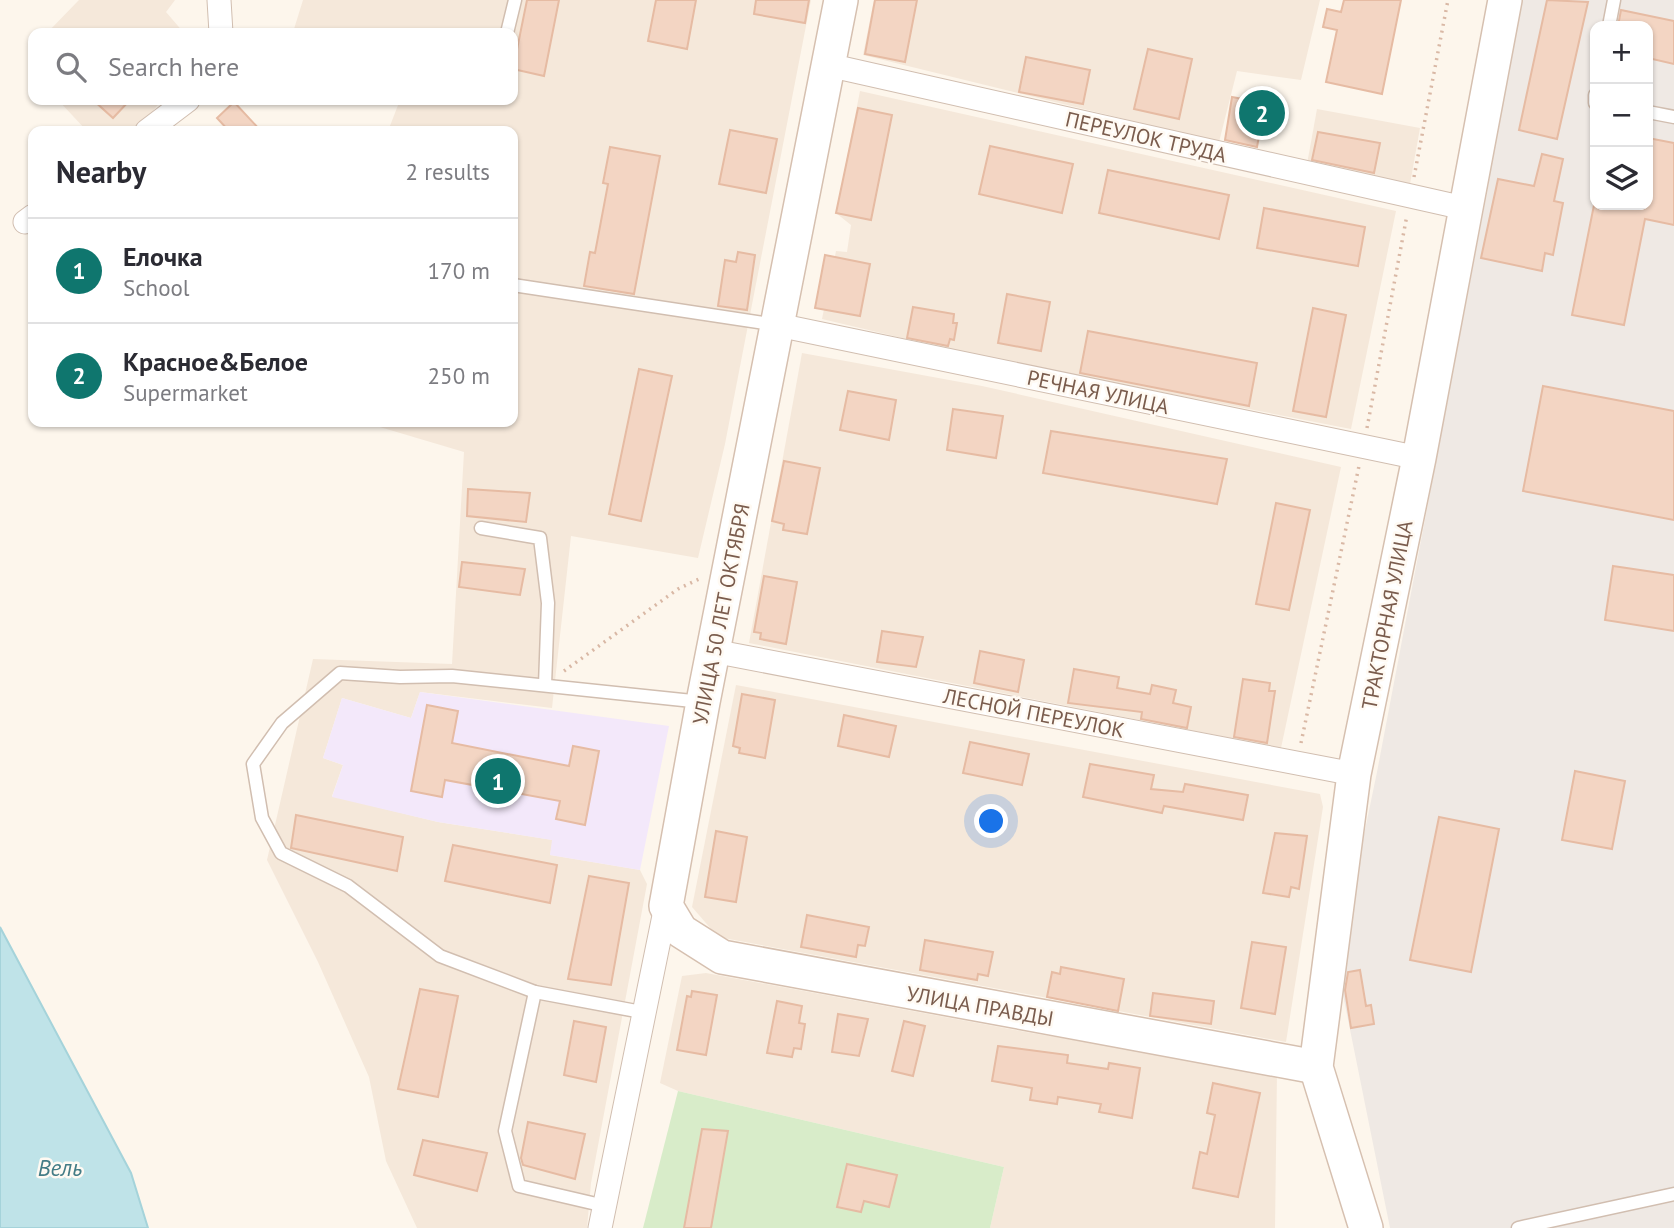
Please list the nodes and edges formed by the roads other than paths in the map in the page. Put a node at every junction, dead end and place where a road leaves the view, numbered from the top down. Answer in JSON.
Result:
{"nodes":[{"id":1,"x":219,"y":0,"type":"edge"},
{"id":2,"x":515,"y":0,"type":"edge"},
{"id":3,"x":841,"y":0,"type":"edge"},
{"id":4,"x":1505,"y":0,"type":"edge"},
{"id":5,"x":1614,"y":0,"type":"edge"},
{"id":6,"x":1610,"y":21,"type":"edge"},
{"id":7,"x":221,"y":28,"type":"edge"},
{"id":8,"x":508,"y":28,"type":"edge"},
{"id":9,"x":828,"y":65,"type":"junction"},
{"id":10,"x":180,"y":105,"type":"edge"},
{"id":11,"x":1653,"y":113,"type":"edge"},
{"id":12,"x":1674,"y":117,"type":"edge"},
{"id":13,"x":153,"y":126,"type":"edge"},
{"id":14,"x":1464,"y":208,"type":"junction"},
{"id":15,"x":518,"y":286,"type":"edge"},
{"id":16,"x":778,"y":325,"type":"junction"},
{"id":17,"x":1419,"y":458,"type":"junction"},
{"id":18,"x":481,"y":528,"type":"dead end"},
{"id":19,"x":713,"y":651,"type":"junction"},
{"id":20,"x":545,"y":685,"type":"junction"},
{"id":21,"x":703,"y":702,"type":"junction"},
{"id":22,"x":1354,"y":774,"type":"junction"},
{"id":23,"x":666,"y":905,"type":"junction"},
{"id":24,"x":536,"y":992,"type":"junction"},
{"id":25,"x":646,"y":1013,"type":"junction"},
{"id":26,"x":1316,"y":1067,"type":"junction"},
{"id":27,"x":1674,"y":1194,"type":"edge"},
{"id":28,"x":602,"y":1217,"type":"edge"},
{"id":29,"x":1366,"y":1228,"type":"edge"},
{"id":30,"x":1518,"y":1228,"type":"edge"}],
"edges":[{"from":1,"to":7,"type":"street"},
{"from":2,"to":8,"type":"lane"},
{"from":3,"to":9,"type":"street","name":"УЛИЦА 50 ЛЕТ ОКТЯБРЯ"},
{"from":4,"to":14,"type":"street","name":"ТРАКТОРНАЯ УЛИЦА"},
{"from":5,"to":6,"type":"lane"},
{"from":9,"to":14,"type":"street","name":"ПЕРЕУЛОК ТРУДА"},
{"from":9,"to":16,"type":"street","name":"УЛИЦА 50 ЛЕТ ОКТЯБРЯ"},
{"from":10,"to":13,"type":"street"},
{"from":11,"to":12,"type":"lane"},
{"from":14,"to":17,"type":"street","name":"ТРАКТОРНАЯ УЛИЦА"},
{"from":15,"to":16,"type":"lane"},
{"from":16,"to":17,"type":"street","name":"РЕЧНАЯ УЛИЦА"},
{"from":16,"to":19,"type":"street","name":"УЛИЦА 50 ЛЕТ ОКТЯБРЯ"},
{"from":17,"to":22,"type":"street","name":"ТРАКТОРНАЯ УЛИЦА"},
{"from":18,"to":20,"type":"lane"},
{"from":19,"to":21,"type":"street","name":"УЛИЦА 50 ЛЕТ ОКТЯБРЯ"},
{"from":19,"to":22,"type":"street","name":"ЛЕСНОЙ ПЕРЕУЛОК"},
{"from":20,"to":21,"type":"lane"},
{"from":20,"to":24,"type":"lane"},
{"from":21,"to":23,"type":"street","name":"УЛИЦА 50 ЛЕТ ОКТЯБРЯ"},
{"from":22,"to":26,"type":"street","name":"ТРАКТОРНАЯ УЛИЦА"},
{"from":23,"to":25,"type":"street","name":"УЛИЦА 50 ЛЕТ ОКТЯБРЯ"},
{"from":23,"to":26,"type":"street","name":"УЛИЦА ПРАВДЫ"},
{"from":24,"to":25,"type":"lane"},
{"from":24,"to":28,"type":"lane"},
{"from":25,"to":28,"type":"street","name":"УЛИЦА 50 ЛЕТ ОКТЯБРЯ"},
{"from":26,"to":29,"type":"street","name":"ТРАКТОРНАЯ УЛИЦА"},
{"from":27,"to":30,"type":"lane"}]}
